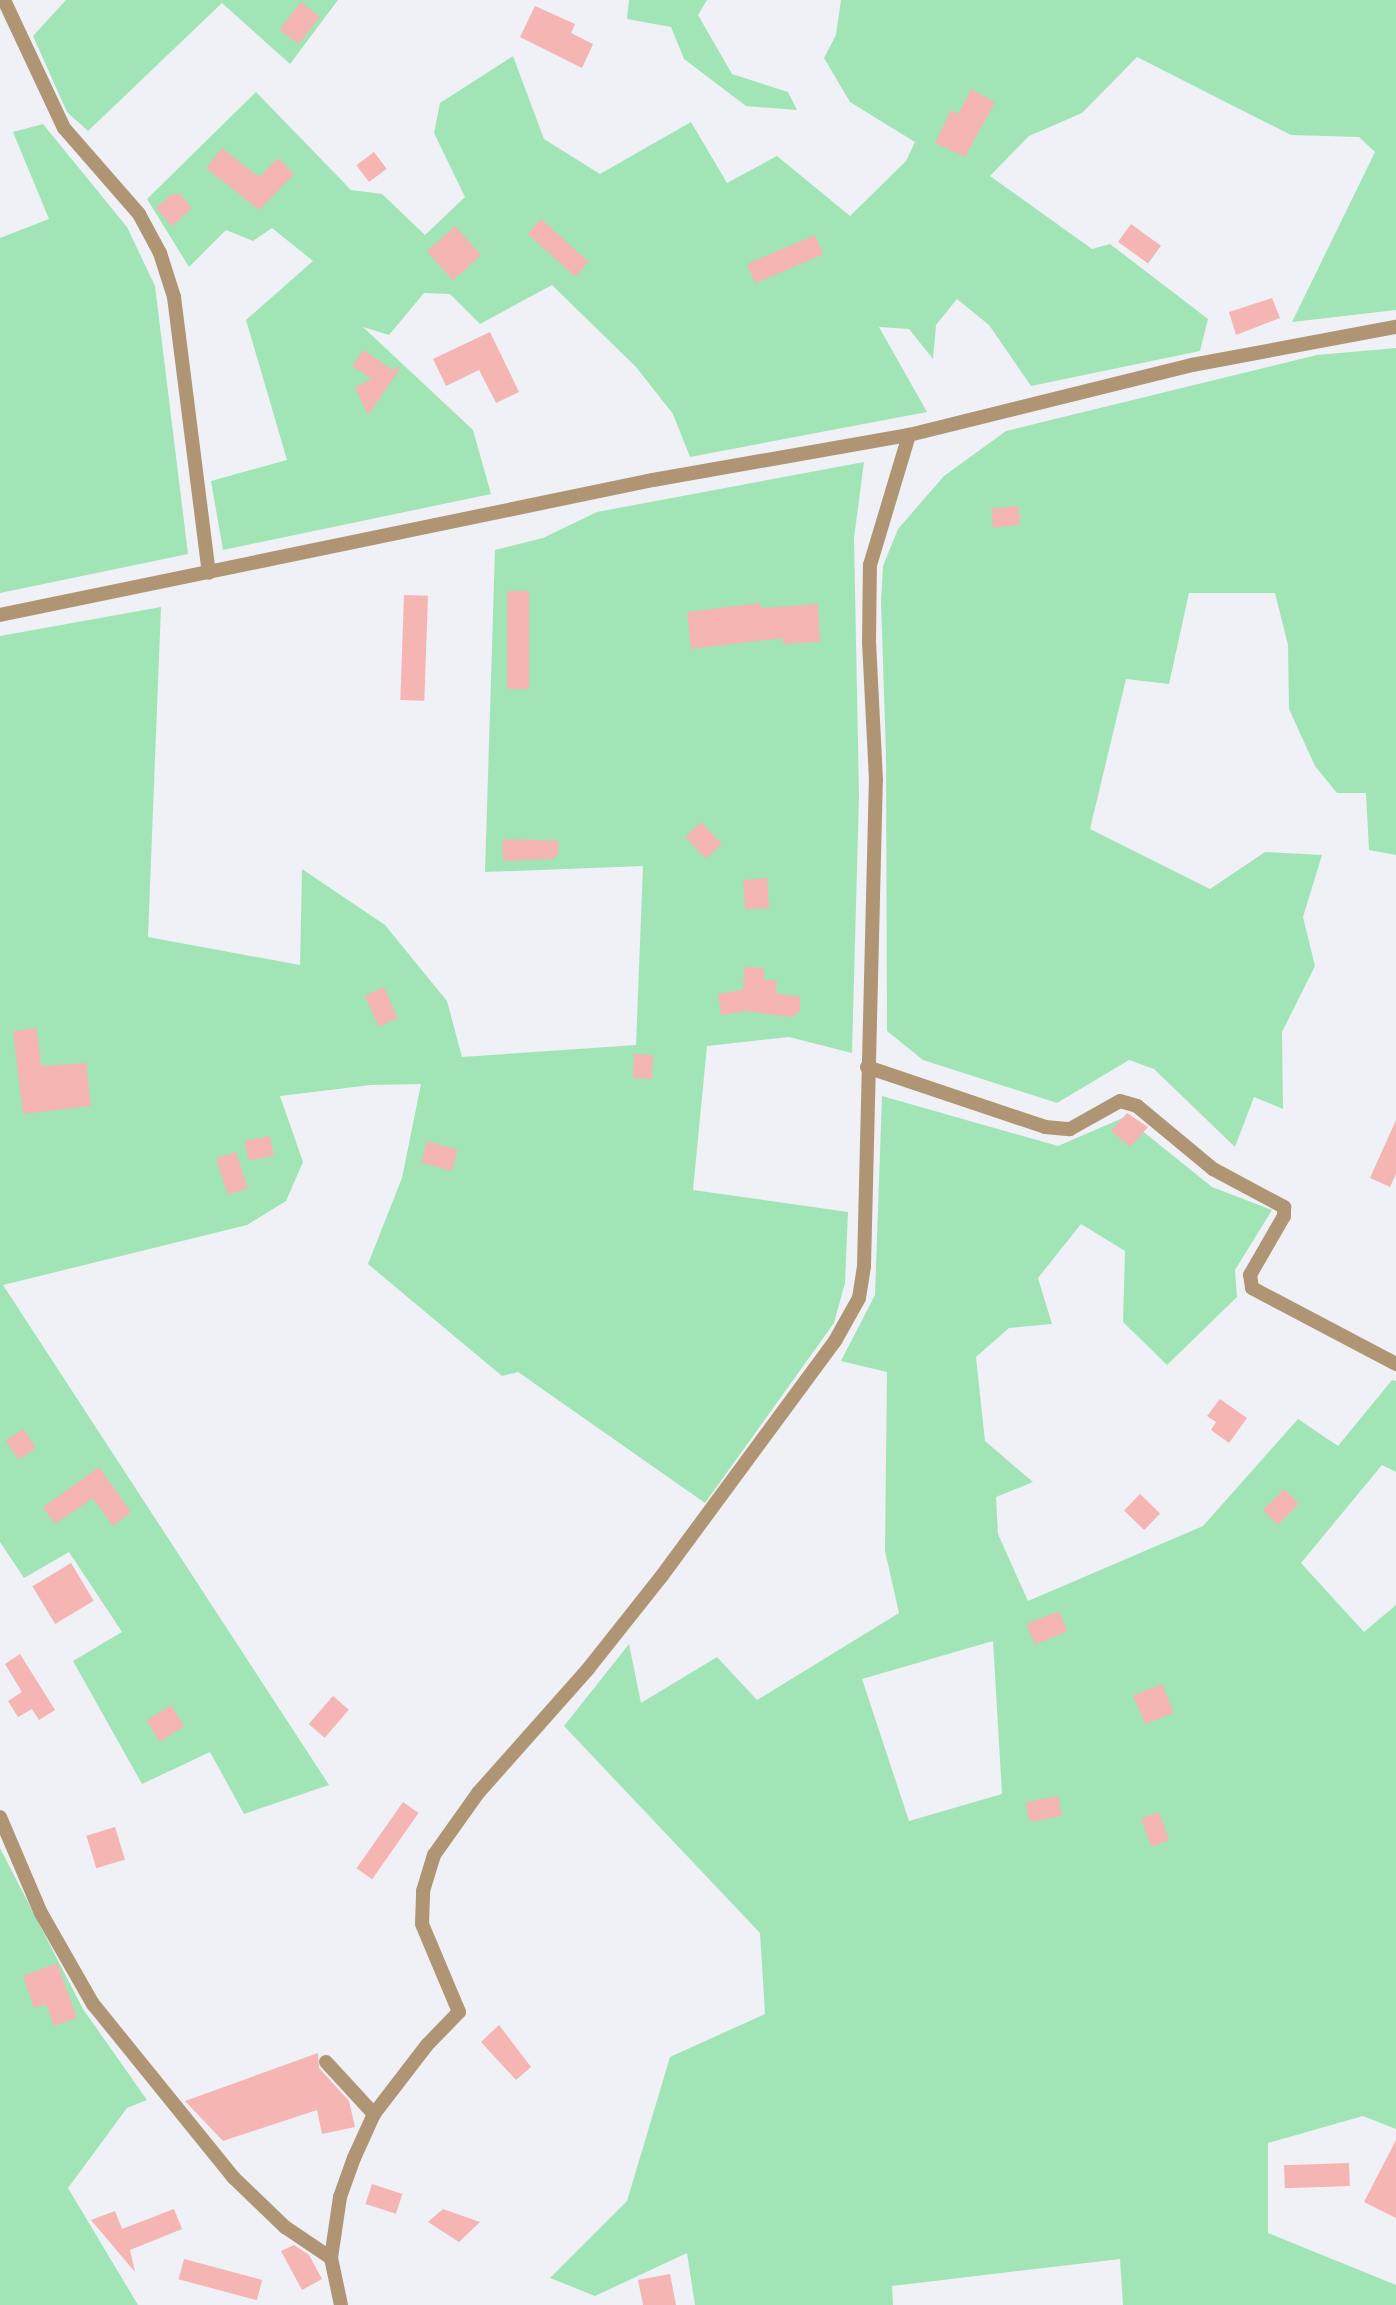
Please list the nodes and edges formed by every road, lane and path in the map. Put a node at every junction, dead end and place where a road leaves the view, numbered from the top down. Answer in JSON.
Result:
{"nodes":[{"id":1,"x":4,"y":0,"type":"edge"},
{"id":2,"x":1396,"y":327,"type":"edge"},
{"id":3,"x":909,"y":435,"type":"junction"},
{"id":4,"x":209,"y":573,"type":"junction"},
{"id":5,"x":0,"y":615,"type":"edge"},
{"id":6,"x":867,"y":1067,"type":"junction"},
{"id":7,"x":1396,"y":1364,"type":"edge"},
{"id":8,"x":0,"y":1818,"type":"edge"},
{"id":9,"x":326,"y":2062,"type":"dead end"},
{"id":10,"x":374,"y":2114,"type":"junction"},
{"id":11,"x":331,"y":2258,"type":"junction"},
{"id":12,"x":341,"y":2305,"type":"edge"}],
"edges":[{"from":1,"to":4,"type":"street"},
{"from":2,"to":3,"type":"street"},
{"from":3,"to":4,"type":"street"},
{"from":3,"to":6,"type":"street"},
{"from":4,"to":5,"type":"street"},
{"from":6,"to":7,"type":"street"},
{"from":6,"to":10,"type":"street"},
{"from":8,"to":11,"type":"street"},
{"from":9,"to":10,"type":"street"},
{"from":10,"to":11,"type":"street"},
{"from":11,"to":12,"type":"street"}]}
